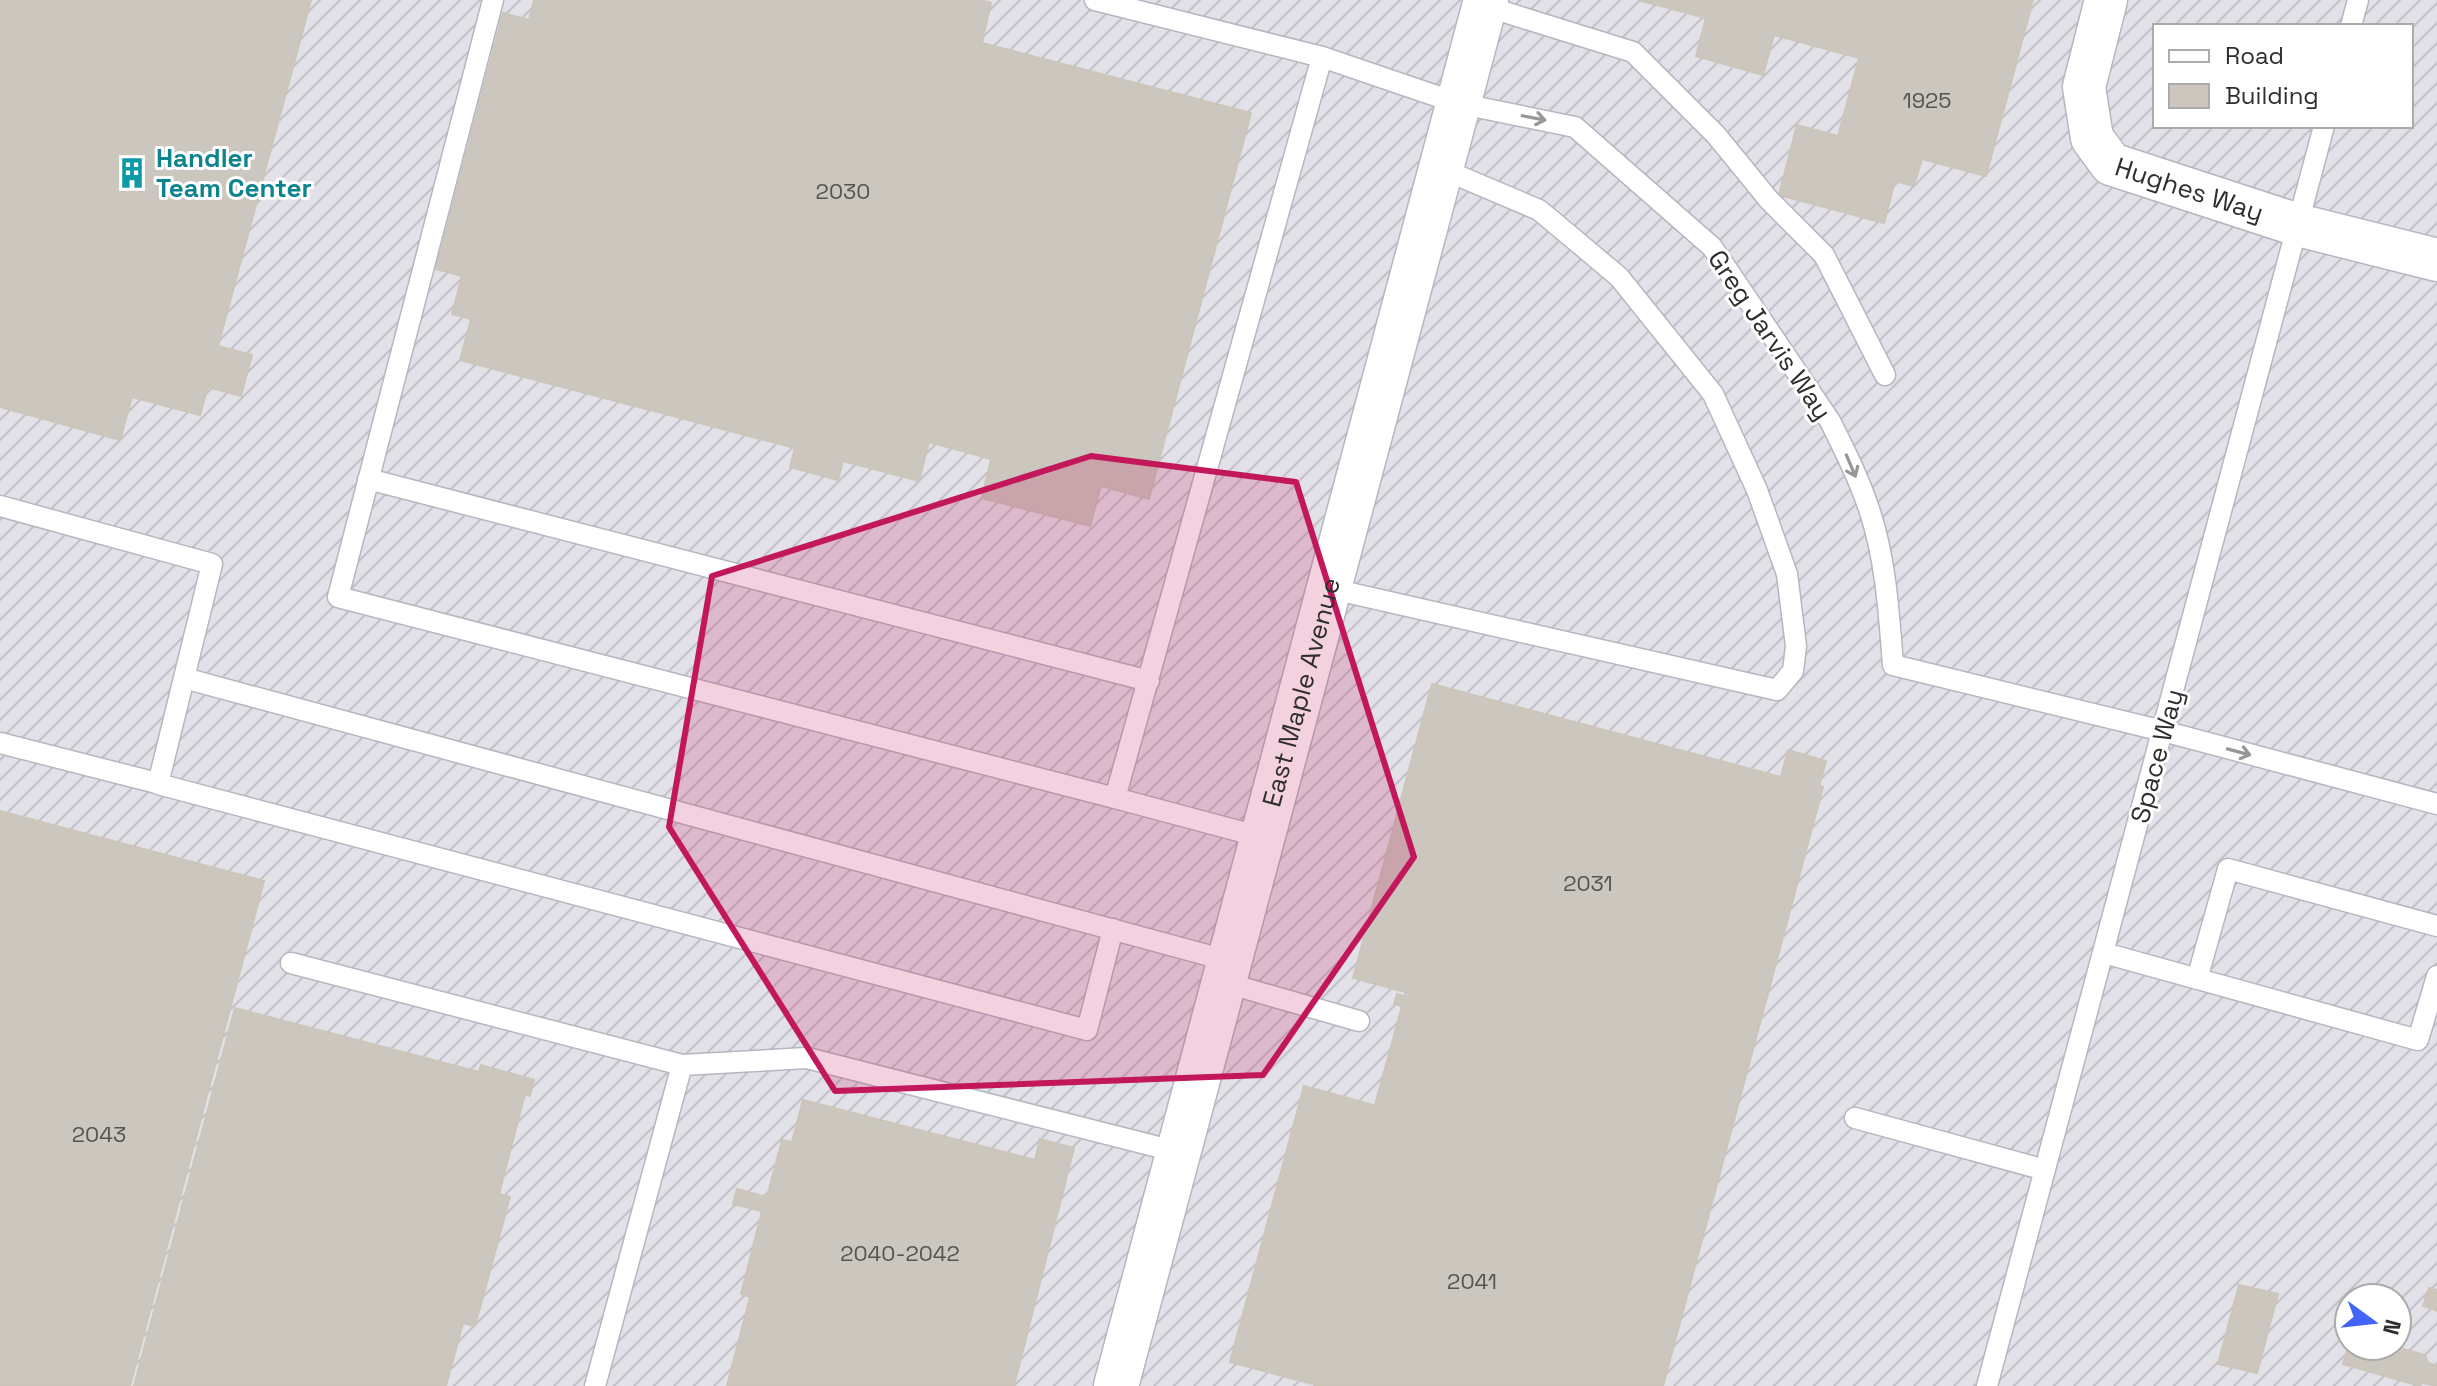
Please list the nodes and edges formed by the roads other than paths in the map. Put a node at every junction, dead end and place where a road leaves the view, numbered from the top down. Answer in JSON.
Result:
{"nodes":[{"id":1,"x":493,"y":0,"type":"edge"},
{"id":2,"x":1095,"y":0,"type":"edge"},
{"id":3,"x":2106,"y":0,"type":"edge"},
{"id":4,"x":2358,"y":0,"type":"edge"},
{"id":5,"x":1486,"y":3,"type":"edge"},
{"id":6,"x":2352,"y":24,"type":"edge"},
{"id":7,"x":1322,"y":57,"type":"junction"},
{"id":8,"x":1457,"y":103,"type":"junction"},
{"id":9,"x":2323,"y":128,"type":"edge"},
{"id":10,"x":1440,"y":168,"type":"junction"},
{"id":11,"x":2298,"y":225,"type":"junction"},
{"id":12,"x":2437,"y":260,"type":"edge"},
{"id":13,"x":1885,"y":375,"type":"dead end"},
{"id":14,"x":368,"y":479,"type":"junction"},
{"id":15,"x":0,"y":506,"type":"edge"},
{"id":16,"x":1328,"y":588,"type":"junction"},
{"id":17,"x":184,"y":678,"type":"junction"},
{"id":18,"x":1149,"y":681,"type":"junction"},
{"id":19,"x":2163,"y":731,"type":"junction"},
{"id":20,"x":0,"y":743,"type":"edge"},
{"id":21,"x":157,"y":783,"type":"junction"},
{"id":22,"x":1115,"y":798,"type":"junction"},
{"id":23,"x":2437,"y":804,"type":"edge"},
{"id":24,"x":1261,"y":837,"type":"junction"},
{"id":25,"x":2437,"y":926,"type":"edge"},
{"id":26,"x":1113,"y":929,"type":"junction"},
{"id":27,"x":2104,"y":953,"type":"junction"},
{"id":28,"x":291,"y":963,"type":"dead end"},
{"id":29,"x":1226,"y":972,"type":"junction"},
{"id":30,"x":2437,"y":976,"type":"edge"},
{"id":31,"x":2197,"y":979,"type":"junction"},
{"id":32,"x":1359,"y":1021,"type":"dead end"},
{"id":33,"x":682,"y":1065,"type":"junction"},
{"id":34,"x":1855,"y":1118,"type":"dead end"},
{"id":35,"x":1178,"y":1152,"type":"junction"},
{"id":36,"x":2045,"y":1170,"type":"junction"},
{"id":37,"x":595,"y":1386,"type":"edge"},
{"id":38,"x":1116,"y":1386,"type":"edge"},
{"id":39,"x":1987,"y":1386,"type":"edge"}],
"edges":[{"from":1,"to":14,"type":"lane"},
{"from":2,"to":7,"type":"lane","name":"Greg Jarvis Way"},
{"from":3,"to":11,"type":"street","name":"Hughes Way"},
{"from":4,"to":6,"type":"lane"},
{"from":5,"to":8,"type":"street","name":"East Maple Avenue"},
{"from":5,"to":13,"type":"lane"},
{"from":7,"to":8,"type":"lane","name":"Greg Jarvis Way"},
{"from":7,"to":18,"type":"lane"},
{"from":8,"to":10,"type":"street","name":"East Maple Avenue"},
{"from":8,"to":19,"type":"lane","name":"Greg Jarvis Way","one_way":true},
{"from":9,"to":11,"type":"lane","name":"Space Way"},
{"from":10,"to":16,"type":"street","name":"East Maple Avenue"},
{"from":10,"to":16,"type":"lane"},
{"from":11,"to":12,"type":"street","name":"Hughes Way"},
{"from":11,"to":19,"type":"lane","name":"Space Way"},
{"from":14,"to":18,"type":"lane"},
{"from":14,"to":22,"type":"lane"},
{"from":15,"to":17,"type":"lane"},
{"from":16,"to":24,"type":"street","name":"East Maple Avenue"},
{"from":17,"to":21,"type":"lane"},
{"from":17,"to":26,"type":"lane"},
{"from":18,"to":22,"type":"lane"},
{"from":19,"to":23,"type":"lane","one_way":true},
{"from":19,"to":27,"type":"lane","name":"Space Way"},
{"from":20,"to":21,"type":"lane"},
{"from":21,"to":26,"type":"lane"},
{"from":22,"to":24,"type":"lane"},
{"from":24,"to":29,"type":"street","name":"East Maple Avenue"},
{"from":25,"to":31,"type":"lane"},
{"from":26,"to":29,"type":"lane"},
{"from":27,"to":31,"type":"lane"},
{"from":27,"to":36,"type":"lane","name":"Space Way"},
{"from":28,"to":33,"type":"lane"},
{"from":29,"to":32,"type":"lane"},
{"from":29,"to":35,"type":"street","name":"East Maple Avenue"},
{"from":30,"to":31,"type":"lane"},
{"from":33,"to":35,"type":"lane"},
{"from":33,"to":37,"type":"lane"},
{"from":34,"to":36,"type":"lane"},
{"from":35,"to":38,"type":"street","name":"East Maple Avenue"},
{"from":36,"to":39,"type":"lane","name":"Space Way"}]}
